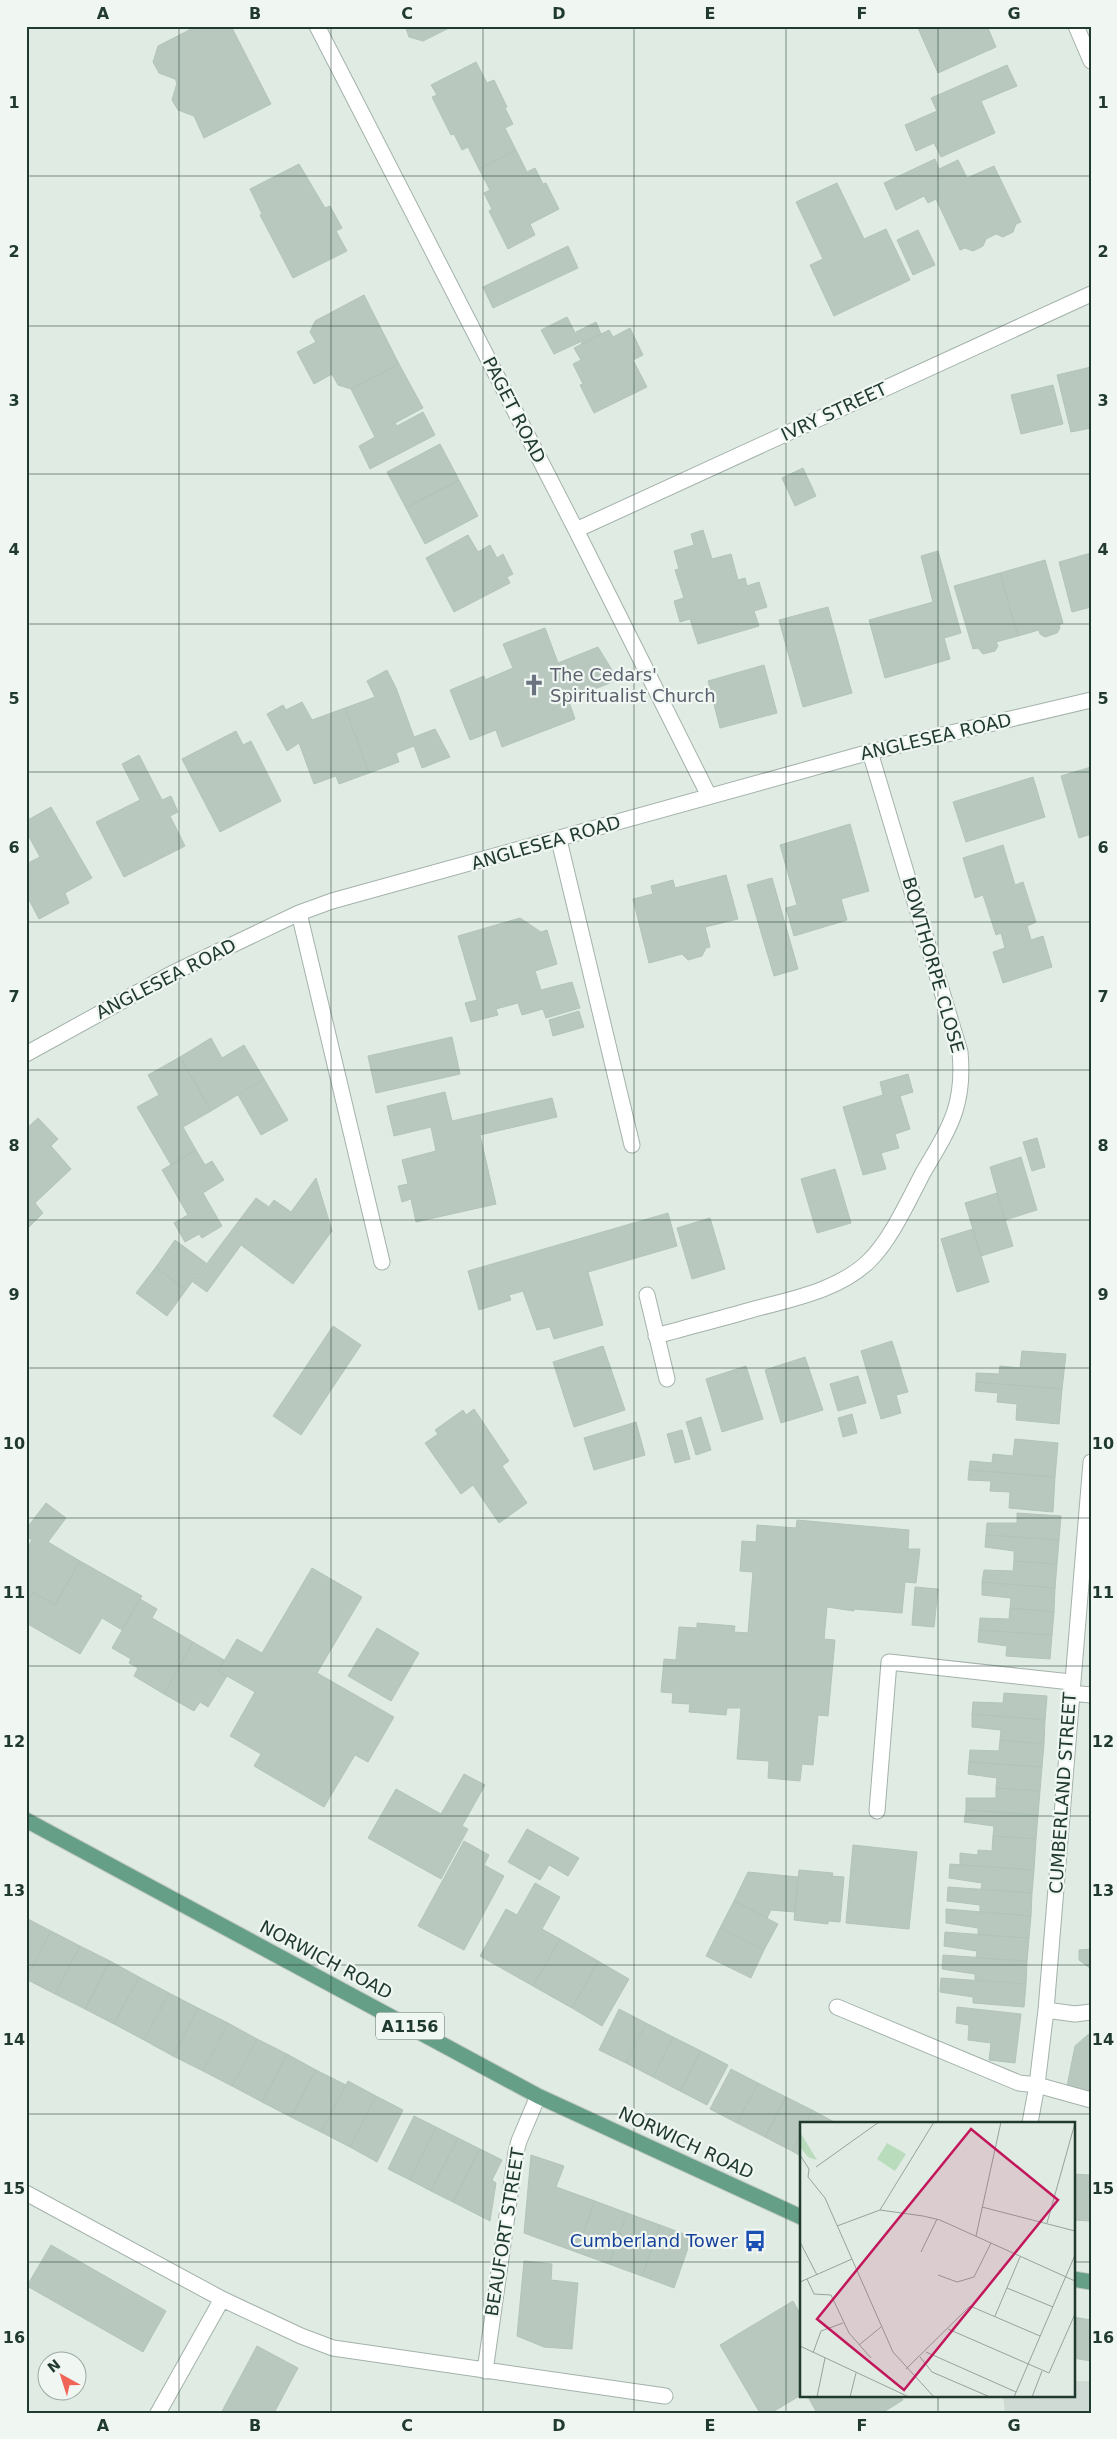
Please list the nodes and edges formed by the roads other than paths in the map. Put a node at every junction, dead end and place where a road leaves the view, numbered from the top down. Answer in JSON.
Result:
{"nodes":[{"id":1,"x":317,"y":26,"type":"edge"},
{"id":2,"x":1076,"y":26,"type":"edge"},
{"id":3,"x":1091,"y":61,"type":"edge"},
{"id":4,"x":1091,"y":294,"type":"edge"},
{"id":5,"x":576,"y":530,"type":"junction"},
{"id":6,"x":1091,"y":700,"type":"edge"},
{"id":7,"x":870,"y":752,"type":"junction"},
{"id":8,"x":709,"y":796,"type":"junction"},
{"id":9,"x":559,"y":840,"type":"junction"},
{"id":10,"x":298,"y":913,"type":"junction"},
{"id":11,"x":26,"y":1054,"type":"edge"},
{"id":12,"x":632,"y":1145,"type":"dead end"},
{"id":13,"x":382,"y":1262,"type":"dead end"},
{"id":14,"x":647,"y":1295,"type":"dead end"},
{"id":15,"x":656,"y":1336,"type":"junction"},
{"id":16,"x":667,"y":1379,"type":"dead end"},
{"id":17,"x":1091,"y":1462,"type":"edge"},
{"id":18,"x":1071,"y":1688,"type":"junction"},
{"id":19,"x":1091,"y":1694,"type":"edge"},
{"id":20,"x":877,"y":1812,"type":"dead end"},
{"id":21,"x":26,"y":1820,"type":"edge"},
{"id":22,"x":838,"y":2007,"type":"dead end"},
{"id":23,"x":1046,"y":2010,"type":"junction"},
{"id":24,"x":1091,"y":2012,"type":"edge"},
{"id":25,"x":1037,"y":2085,"type":"junction"},
{"id":26,"x":538,"y":2096,"type":"junction"},
{"id":27,"x":1091,"y":2100,"type":"edge"},
{"id":28,"x":1030,"y":2122,"type":"edge"},
{"id":29,"x":26,"y":2193,"type":"edge"},
{"id":30,"x":800,"y":2217,"type":"edge"},
{"id":31,"x":1074,"y":2279,"type":"edge"},
{"id":32,"x":1091,"y":2282,"type":"edge"},
{"id":33,"x":222,"y":2299,"type":"junction"},
{"id":34,"x":486,"y":2371,"type":"junction"},
{"id":35,"x":664,"y":2396,"type":"dead end"},
{"id":36,"x":158,"y":2413,"type":"edge"}],
"edges":[{"from":1,"to":5,"type":"street","name":"PAGET ROAD"},
{"from":2,"to":3,"type":"street"},
{"from":4,"to":5,"type":"street","name":"IVRY STREET"},
{"from":5,"to":8,"type":"street","name":"PAGET ROAD"},
{"from":6,"to":7,"type":"street","name":"ANGLESEA ROAD"},
{"from":7,"to":8,"type":"street","name":"ANGLESEA ROAD"},
{"from":7,"to":15,"type":"street","name":"BOWTHORPE CLOSE"},
{"from":8,"to":9,"type":"street","name":"ANGLESEA ROAD"},
{"from":9,"to":10,"type":"street","name":"ANGLESEA ROAD"},
{"from":9,"to":12,"type":"street"},
{"from":10,"to":11,"type":"street","name":"ANGLESEA ROAD"},
{"from":10,"to":13,"type":"street"},
{"from":14,"to":15,"type":"street"},
{"from":15,"to":16,"type":"street"},
{"from":17,"to":18,"type":"street","name":"CUMBERLAND STREET"},
{"from":18,"to":19,"type":"street"},
{"from":18,"to":20,"type":"street"},
{"from":18,"to":23,"type":"street","name":"CUMBERLAND STREET"},
{"from":21,"to":26,"type":"main road","name":"NORWICH ROAD","number":"A1156"},
{"from":22,"to":25,"type":"street"},
{"from":23,"to":24,"type":"street"},
{"from":23,"to":25,"type":"street","name":"CUMBERLAND STREET"},
{"from":25,"to":27,"type":"street"},
{"from":25,"to":28,"type":"street","name":"CUMBERLAND STREET"},
{"from":26,"to":30,"type":"main road","name":"NORWICH ROAD","number":"A1156"},
{"from":26,"to":34,"type":"street","name":"BEAUFORT STREET"},
{"from":29,"to":33,"type":"street"},
{"from":31,"to":32,"type":"main road"},
{"from":33,"to":34,"type":"street"},
{"from":33,"to":36,"type":"street"},
{"from":34,"to":35,"type":"street"}]}
